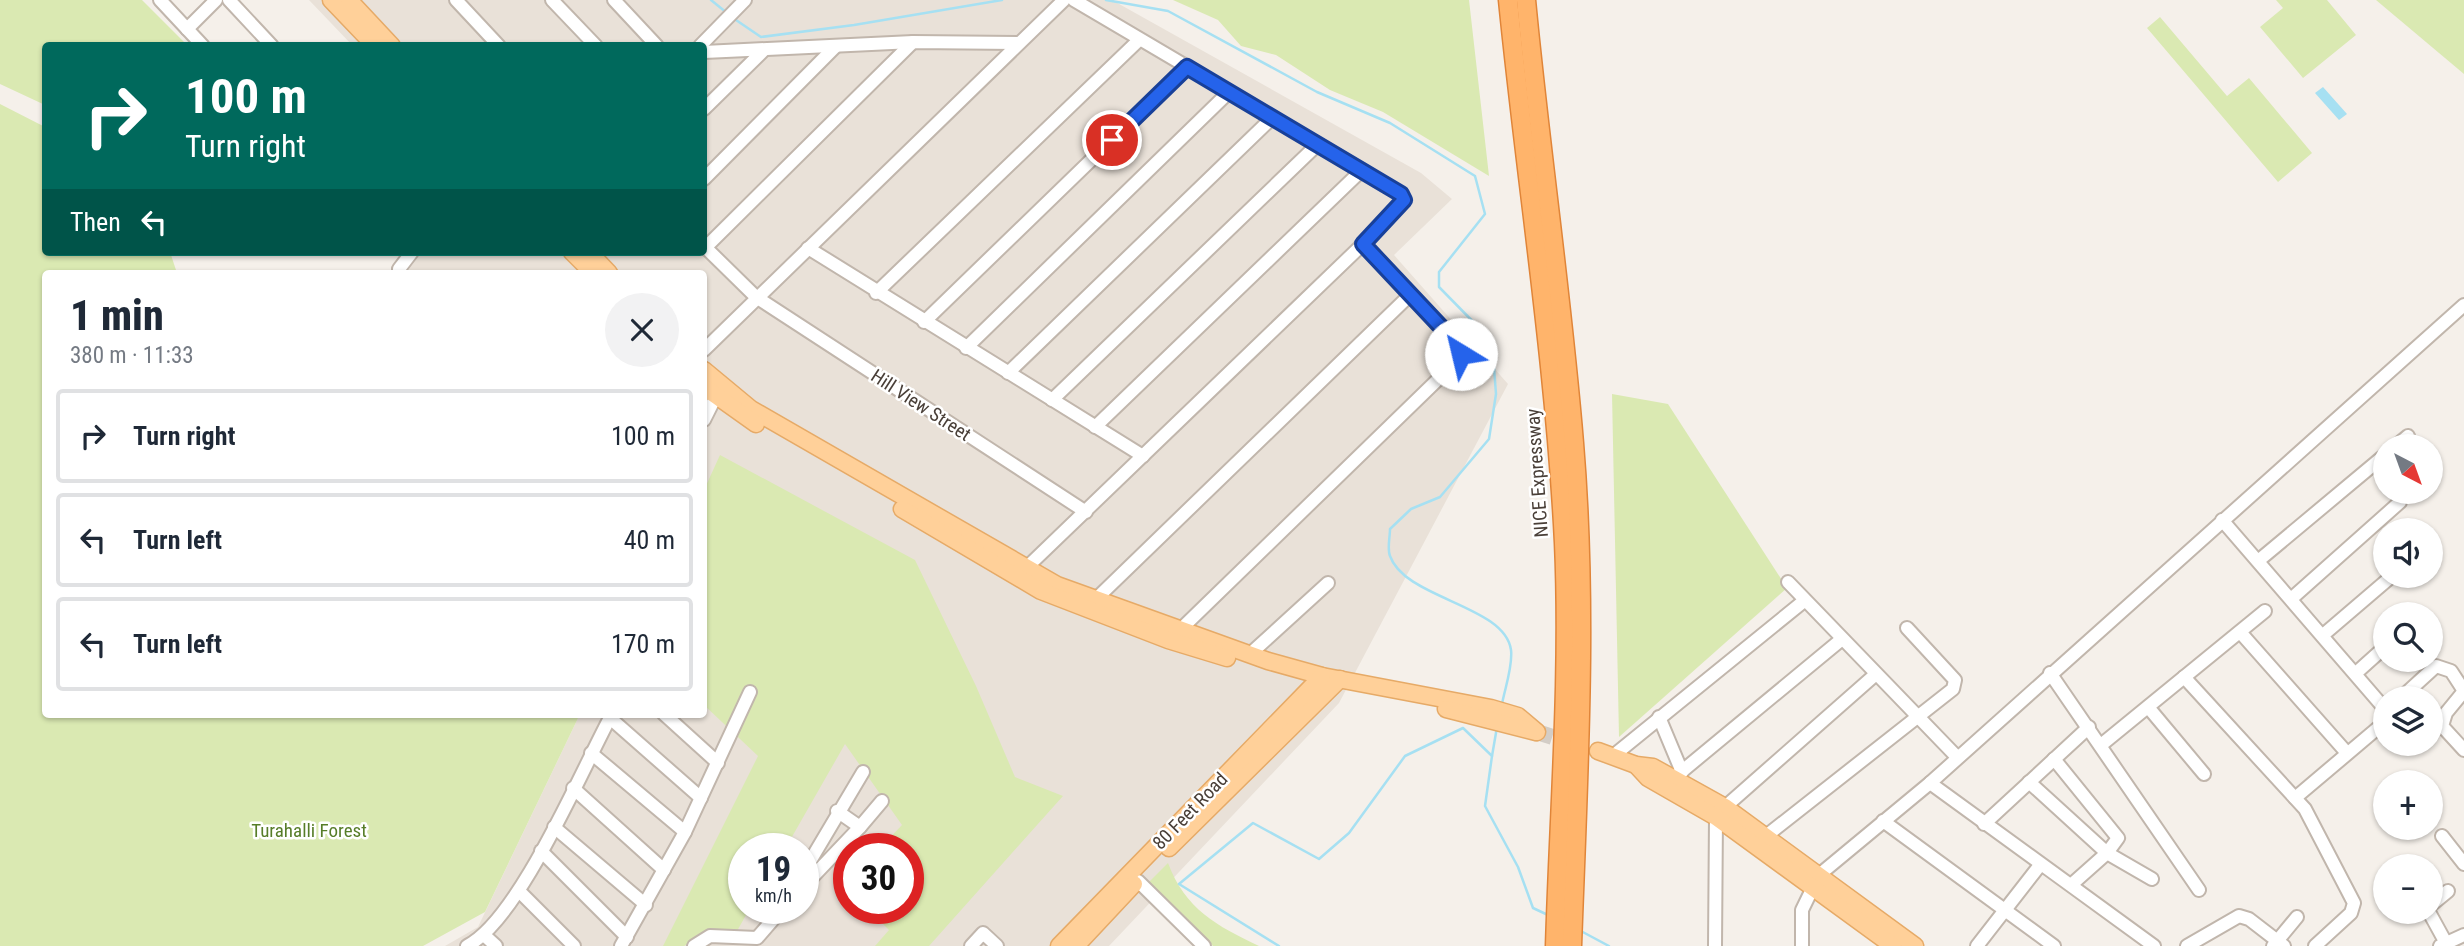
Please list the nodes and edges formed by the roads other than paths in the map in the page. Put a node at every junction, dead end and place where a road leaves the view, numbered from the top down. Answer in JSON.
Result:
{"nodes":[{"id":1,"x":160,"y":0,"type":"edge"},
{"id":2,"x":216,"y":0,"type":"edge"},
{"id":3,"x":229,"y":0,"type":"edge"},
{"id":4,"x":331,"y":0,"type":"edge"},
{"id":5,"x":349,"y":0,"type":"edge"},
{"id":6,"x":456,"y":0,"type":"edge"},
{"id":7,"x":552,"y":0,"type":"edge"},
{"id":8,"x":614,"y":0,"type":"edge"},
{"id":9,"x":745,"y":0,"type":"edge"},
{"id":10,"x":1063,"y":0,"type":"edge"},
{"id":11,"x":1074,"y":0,"type":"edge"},
{"id":12,"x":1508,"y":0,"type":"edge"},
{"id":13,"x":1526,"y":0,"type":"edge"},
{"id":14,"x":187,"y":29,"type":"junction"},
{"id":15,"x":1139,"y":40,"type":"junction"},
{"id":16,"x":199,"y":42,"type":"edge"},
{"id":17,"x":268,"y":42,"type":"edge"},
{"id":18,"x":371,"y":42,"type":"edge"},
{"id":19,"x":389,"y":42,"type":"edge"},
{"id":20,"x":495,"y":42,"type":"edge"},
{"id":21,"x":592,"y":42,"type":"edge"},
{"id":22,"x":653,"y":42,"type":"edge"},
{"id":23,"x":704,"y":42,"type":"edge"},
{"id":24,"x":913,"y":42,"type":"junction"},
{"id":25,"x":1017,"y":43,"type":"junction"},
{"id":26,"x":835,"y":47,"type":"junction"},
{"id":27,"x":764,"y":50,"type":"junction"},
{"id":28,"x":707,"y":52,"type":"edge"},
{"id":29,"x":1187,"y":67,"type":"junction"},
{"id":30,"x":1229,"y":92,"type":"junction"},
{"id":31,"x":707,"y":106,"type":"edge"},
{"id":32,"x":1273,"y":117,"type":"junction"},
{"id":33,"x":1318,"y":144,"type":"junction"},
{"id":34,"x":1362,"y":170,"type":"junction"},
{"id":35,"x":707,"y":175,"type":"edge"},
{"id":36,"x":707,"y":244,"type":"edge"},
{"id":37,"x":1363,"y":244,"type":"junction"},
{"id":38,"x":808,"y":248,"type":"junction"},
{"id":39,"x":707,"y":250,"type":"edge"},
{"id":40,"x":406,"y":256,"type":"edge"},
{"id":41,"x":576,"y":256,"type":"edge"},
{"id":42,"x":593,"y":256,"type":"edge"},
{"id":43,"x":399,"y":270,"type":"dead end"},
{"id":44,"x":590,"y":270,"type":"edge"},
{"id":45,"x":606,"y":270,"type":"edge"},
{"id":46,"x":876,"y":293,"type":"junction"},
{"id":47,"x":1411,"y":294,"type":"junction"},
{"id":48,"x":756,"y":297,"type":"junction"},
{"id":49,"x":2464,"y":305,"type":"edge"},
{"id":50,"x":923,"y":322,"type":"junction"},
{"id":51,"x":707,"y":347,"type":"edge"},
{"id":52,"x":966,"y":348,"type":"junction"},
{"id":53,"x":707,"y":372,"type":"edge"},
{"id":54,"x":1008,"y":373,"type":"junction"},
{"id":55,"x":709,"y":393,"type":"edge"},
{"id":56,"x":1052,"y":400,"type":"junction"},
{"id":57,"x":1095,"y":427,"type":"junction"},
{"id":58,"x":1143,"y":456,"type":"junction"},
{"id":59,"x":2373,"y":465,"type":"edge"},
{"id":60,"x":2398,"y":504,"type":"edge"},
{"id":61,"x":1086,"y":512,"type":"junction"},
{"id":62,"x":2222,"y":520,"type":"junction"},
{"id":63,"x":2258,"y":561,"type":"junction"},
{"id":64,"x":1021,"y":573,"type":"junction"},
{"id":65,"x":1788,"y":582,"type":"dead end"},
{"id":66,"x":1328,"y":583,"type":"dead end"},
{"id":67,"x":2378,"y":588,"type":"edge"},
{"id":68,"x":1096,"y":599,"type":"junction"},
{"id":69,"x":2291,"y":599,"type":"junction"},
{"id":70,"x":1804,"y":601,"type":"junction"},
{"id":71,"x":2265,"y":611,"type":"dead end"},
{"id":72,"x":1907,"y":628,"type":"dead end"},
{"id":73,"x":1180,"y":630,"type":"junction"},
{"id":74,"x":2239,"y":632,"type":"junction"},
{"id":75,"x":2323,"y":635,"type":"junction"},
{"id":76,"x":1842,"y":639,"type":"junction"},
{"id":77,"x":1249,"y":655,"type":"junction"},
{"id":78,"x":2373,"y":658,"type":"edge"},
{"id":79,"x":2050,"y":673,"type":"junction"},
{"id":80,"x":2356,"y":673,"type":"junction"},
{"id":81,"x":1876,"y":674,"type":"junction"},
{"id":82,"x":2184,"y":677,"type":"junction"},
{"id":83,"x":1327,"y":681,"type":"junction"},
{"id":84,"x":2414,"y":686,"type":"edge"},
{"id":85,"x":2464,"y":691,"type":"edge"},
{"id":86,"x":750,"y":692,"type":"dead end"},
{"id":87,"x":2373,"y":694,"type":"edge"},
{"id":88,"x":2148,"y":707,"type":"junction"},
{"id":89,"x":1659,"y":717,"type":"junction"},
{"id":90,"x":610,"y":718,"type":"edge"},
{"id":91,"x":613,"y":718,"type":"edge"},
{"id":92,"x":668,"y":718,"type":"edge"},
{"id":93,"x":1918,"y":719,"type":"junction"},
{"id":94,"x":1516,"y":722,"type":"dead end"},
{"id":95,"x":2090,"y":727,"type":"junction"},
{"id":96,"x":2373,"y":732,"type":"edge"},
{"id":97,"x":2102,"y":746,"type":"junction"},
{"id":98,"x":2464,"y":750,"type":"edge"},
{"id":99,"x":591,"y":753,"type":"junction"},
{"id":100,"x":1605,"y":753,"type":"joint"},
{"id":101,"x":2347,"y":753,"type":"junction"},
{"id":102,"x":1957,"y":757,"type":"junction"},
{"id":103,"x":2054,"y":759,"type":"junction"},
{"id":104,"x":718,"y":763,"type":"junction"},
{"id":105,"x":1636,"y":765,"type":"junction"},
{"id":106,"x":863,"y":772,"type":"dead end"},
{"id":107,"x":2204,"y":774,"type":"dead end"},
{"id":108,"x":1679,"y":775,"type":"junction"},
{"id":109,"x":2029,"y":782,"type":"junction"},
{"id":110,"x":1930,"y":783,"type":"junction"},
{"id":111,"x":573,"y":788,"type":"junction"},
{"id":112,"x":701,"y":798,"type":"junction"},
{"id":113,"x":2295,"y":798,"type":"junction"},
{"id":114,"x":882,"y":801,"type":"dead end"},
{"id":115,"x":837,"y":811,"type":"junction"},
{"id":116,"x":1721,"y":812,"type":"junction"},
{"id":117,"x":1883,"y":821,"type":"junction"},
{"id":118,"x":1984,"y":824,"type":"junction"},
{"id":119,"x":554,"y":827,"type":"junction"},
{"id":120,"x":860,"y":827,"type":"junction"},
{"id":121,"x":685,"y":832,"type":"junction"},
{"id":122,"x":1766,"y":835,"type":"junction"},
{"id":123,"x":2443,"y":837,"type":"edge"},
{"id":124,"x":819,"y":844,"type":"edge"},
{"id":125,"x":541,"y":852,"type":"junction"},
{"id":126,"x":2107,"y":853,"type":"junction"},
{"id":127,"x":2464,"y":864,"type":"edge"},
{"id":128,"x":2040,"y":865,"type":"junction"},
{"id":129,"x":664,"y":870,"type":"junction"},
{"id":130,"x":819,"y":870,"type":"edge"},
{"id":131,"x":2152,"y":879,"type":"dead end"},
{"id":132,"x":1138,"y":880,"type":"junction"},
{"id":133,"x":1816,"y":881,"type":"junction"},
{"id":134,"x":2071,"y":885,"type":"junction"},
{"id":135,"x":2199,"y":890,"type":"dead end"},
{"id":136,"x":519,"y":891,"type":"junction"},
{"id":137,"x":2448,"y":891,"type":"dead end"},
{"id":138,"x":2443,"y":895,"type":"edge"},
{"id":139,"x":646,"y":905,"type":"junction"},
{"id":140,"x":2006,"y":910,"type":"junction"},
{"id":141,"x":2297,"y":917,"type":"dead end"},
{"id":142,"x":770,"y":924,"type":"edge"},
{"id":143,"x":2434,"y":924,"type":"edge"},
{"id":144,"x":484,"y":935,"type":"junction"},
{"id":145,"x":2464,"y":935,"type":"edge"},
{"id":146,"x":624,"y":941,"type":"edge"},
{"id":147,"x":709,"y":942,"type":"edge"},
{"id":148,"x":2278,"y":944,"type":"edge"},
{"id":149,"x":1563,"y":945,"type":"edge"},
{"id":150,"x":2443,"y":945,"type":"edge"},
{"id":151,"x":467,"y":946,"type":"edge"},
{"id":152,"x":496,"y":946,"type":"edge"},
{"id":153,"x":574,"y":946,"type":"edge"},
{"id":154,"x":694,"y":946,"type":"edge"},
{"id":155,"x":971,"y":946,"type":"edge"},
{"id":156,"x":997,"y":946,"type":"edge"},
{"id":157,"x":1059,"y":946,"type":"edge"},
{"id":158,"x":1076,"y":946,"type":"edge"},
{"id":159,"x":1204,"y":946,"type":"edge"},
{"id":160,"x":1715,"y":946,"type":"edge"},
{"id":161,"x":1802,"y":946,"type":"edge"},
{"id":162,"x":1893,"y":946,"type":"edge"},
{"id":163,"x":1915,"y":946,"type":"edge"},
{"id":164,"x":1977,"y":946,"type":"edge"},
{"id":165,"x":2054,"y":946,"type":"edge"},
{"id":166,"x":2154,"y":946,"type":"edge"},
{"id":167,"x":2188,"y":946,"type":"edge"},
{"id":168,"x":2315,"y":946,"type":"edge"}],
"edges":[{"from":1,"to":14,"type":"street"},
{"from":2,"to":14,"type":"street"},
{"from":3,"to":17,"type":"street"},
{"from":4,"to":18,"type":"main road"},
{"from":5,"to":19,"type":"main road"},
{"from":6,"to":20,"type":"street"},
{"from":7,"to":21,"type":"street"},
{"from":8,"to":22,"type":"street"},
{"from":9,"to":23,"type":"street"},
{"from":10,"to":25,"type":"street"},
{"from":11,"to":15,"type":"street"},
{"from":12,"to":149,"type":"highway","name":"NICE Expressway"},
{"from":13,"to":149,"type":"highway","name":"NICE Expressway"},
{"from":14,"to":16,"type":"street"},
{"from":15,"to":29,"type":"street"},
{"from":15,"to":46,"type":"street"},
{"from":24,"to":25,"type":"street"},
{"from":24,"to":26,"type":"street"},
{"from":24,"to":36,"type":"street"},
{"from":25,"to":38,"type":"street"},
{"from":26,"to":27,"type":"street"},
{"from":26,"to":35,"type":"street"},
{"from":27,"to":28,"type":"street"},
{"from":27,"to":31,"type":"street"},
{"from":29,"to":30,"type":"street"},
{"from":29,"to":50,"type":"street"},
{"from":30,"to":32,"type":"street"},
{"from":30,"to":52,"type":"street"},
{"from":32,"to":33,"type":"street"},
{"from":32,"to":54,"type":"street"},
{"from":33,"to":34,"type":"street"},
{"from":33,"to":56,"type":"street"},
{"from":34,"to":37,"type":"street"},
{"from":34,"to":57,"type":"street"},
{"from":37,"to":47,"type":"street"},
{"from":37,"to":58,"type":"street"},
{"from":38,"to":46,"type":"street"},
{"from":38,"to":48,"type":"street"},
{"from":39,"to":48,"type":"street","name":"Hill View Street"},
{"from":40,"to":43,"type":"street"},
{"from":41,"to":44,"type":"main road"},
{"from":42,"to":45,"type":"main road"},
{"from":46,"to":50,"type":"street"},
{"from":47,"to":68,"type":"street"},
{"from":47,"to":73,"type":"street"},
{"from":48,"to":51,"type":"street"},
{"from":48,"to":61,"type":"street","name":"Hill View Street"},
{"from":49,"to":62,"type":"street"},
{"from":50,"to":52,"type":"street"},
{"from":52,"to":54,"type":"street"},
{"from":53,"to":64,"type":"main road"},
{"from":54,"to":56,"type":"street"},
{"from":55,"to":64,"type":"main road"},
{"from":56,"to":57,"type":"street"},
{"from":57,"to":58,"type":"street"},
{"from":58,"to":61,"type":"street"},
{"from":59,"to":63,"type":"street"},
{"from":60,"to":69,"type":"street"},
{"from":61,"to":64,"type":"street"},
{"from":62,"to":63,"type":"street"},
{"from":62,"to":79,"type":"street"},
{"from":63,"to":69,"type":"street"},
{"from":64,"to":68,"type":"main road"},
{"from":64,"to":83,"type":"main road"},
{"from":65,"to":70,"type":"street"},
{"from":66,"to":77,"type":"street"},
{"from":67,"to":75,"type":"street"},
{"from":68,"to":73,"type":"main road"},
{"from":69,"to":75,"type":"street"},
{"from":70,"to":76,"type":"street"},
{"from":70,"to":89,"type":"street"},
{"from":71,"to":74,"type":"street"},
{"from":72,"to":93,"type":"street"},
{"from":73,"to":77,"type":"main road"},
{"from":74,"to":82,"type":"street"},
{"from":74,"to":101,"type":"street"},
{"from":75,"to":80,"type":"street"},
{"from":76,"to":81,"type":"street"},
{"from":76,"to":108,"type":"street"},
{"from":77,"to":83,"type":"main road"},
{"from":78,"to":80,"type":"street"},
{"from":79,"to":95,"type":"street"},
{"from":79,"to":102,"type":"street"},
{"from":80,"to":87,"type":"street"},
{"from":81,"to":93,"type":"street"},
{"from":81,"to":116,"type":"street"},
{"from":82,"to":88,"type":"street"},
{"from":82,"to":113,"type":"street"},
{"from":83,"to":94,"type":"main road"},
{"from":83,"to":132,"type":"main road","name":"80 Feet Road"},
{"from":83,"to":157,"type":"main road","name":"80 Feet Road"},
{"from":84,"to":85,"type":"street"},
{"from":85,"to":98,"type":"street"},
{"from":86,"to":104,"type":"street"},
{"from":88,"to":97,"type":"street"},
{"from":88,"to":107,"type":"street"},
{"from":89,"to":100,"type":"street"},
{"from":89,"to":108,"type":"street"},
{"from":90,"to":99,"type":"street"},
{"from":91,"to":112,"type":"street"},
{"from":92,"to":104,"type":"street"},
{"from":93,"to":102,"type":"street"},
{"from":93,"to":122,"type":"street"},
{"from":95,"to":97,"type":"street"},
{"from":95,"to":103,"type":"street"},
{"from":96,"to":101,"type":"street"},
{"from":97,"to":135,"type":"street"},
{"from":99,"to":111,"type":"street"},
{"from":99,"to":121,"type":"street"},
{"from":100,"to":105,"type":"main road"},
{"from":101,"to":113,"type":"street"},
{"from":102,"to":110,"type":"street"},
{"from":103,"to":109,"type":"street"},
{"from":103,"to":126,"type":"street"},
{"from":104,"to":112,"type":"street"},
{"from":105,"to":108,"type":"main road"},
{"from":105,"to":116,"type":"main road"},
{"from":106,"to":115,"type":"street"},
{"from":108,"to":116,"type":"main road"},
{"from":109,"to":118,"type":"street"},
{"from":109,"to":126,"type":"street"},
{"from":110,"to":117,"type":"street"},
{"from":110,"to":118,"type":"street"},
{"from":111,"to":119,"type":"street"},
{"from":111,"to":129,"type":"street"},
{"from":112,"to":121,"type":"street"},
{"from":113,"to":168,"type":"street"},
{"from":114,"to":120,"type":"street"},
{"from":115,"to":120,"type":"street"},
{"from":115,"to":124,"type":"street"},
{"from":116,"to":122,"type":"main road"},
{"from":116,"to":133,"type":"main road"},
{"from":116,"to":160,"type":"street"},
{"from":117,"to":133,"type":"street"},
{"from":117,"to":140,"type":"street"},
{"from":118,"to":128,"type":"street"},
{"from":119,"to":125,"type":"street"},
{"from":119,"to":139,"type":"street"},
{"from":120,"to":130,"type":"street"},
{"from":121,"to":129,"type":"street"},
{"from":122,"to":133,"type":"main road"},
{"from":123,"to":127,"type":"street"},
{"from":125,"to":136,"type":"street"},
{"from":125,"to":146,"type":"street"},
{"from":126,"to":131,"type":"street"},
{"from":126,"to":134,"type":"street"},
{"from":128,"to":134,"type":"street"},
{"from":128,"to":140,"type":"street"},
{"from":129,"to":139,"type":"street"},
{"from":132,"to":158,"type":"main road","name":"80 Feet Road"},
{"from":132,"to":159,"type":"street"},
{"from":133,"to":161,"type":"street"},
{"from":133,"to":162,"type":"main road"},
{"from":133,"to":163,"type":"main road"},
{"from":134,"to":166,"type":"street"},
{"from":136,"to":144,"type":"street"},
{"from":136,"to":153,"type":"street"},
{"from":137,"to":138,"type":"street"},
{"from":139,"to":146,"type":"street"},
{"from":140,"to":164,"type":"street"},
{"from":140,"to":165,"type":"street"},
{"from":141,"to":148,"type":"street"},
{"from":142,"to":147,"type":"street"},
{"from":143,"to":150,"type":"street"},
{"from":144,"to":151,"type":"street"},
{"from":144,"to":152,"type":"street"},
{"from":145,"to":150,"type":"street"},
{"from":147,"to":154,"type":"street"},
{"from":148,"to":167,"type":"street"},
{"from":155,"to":156,"type":"street"}]}
